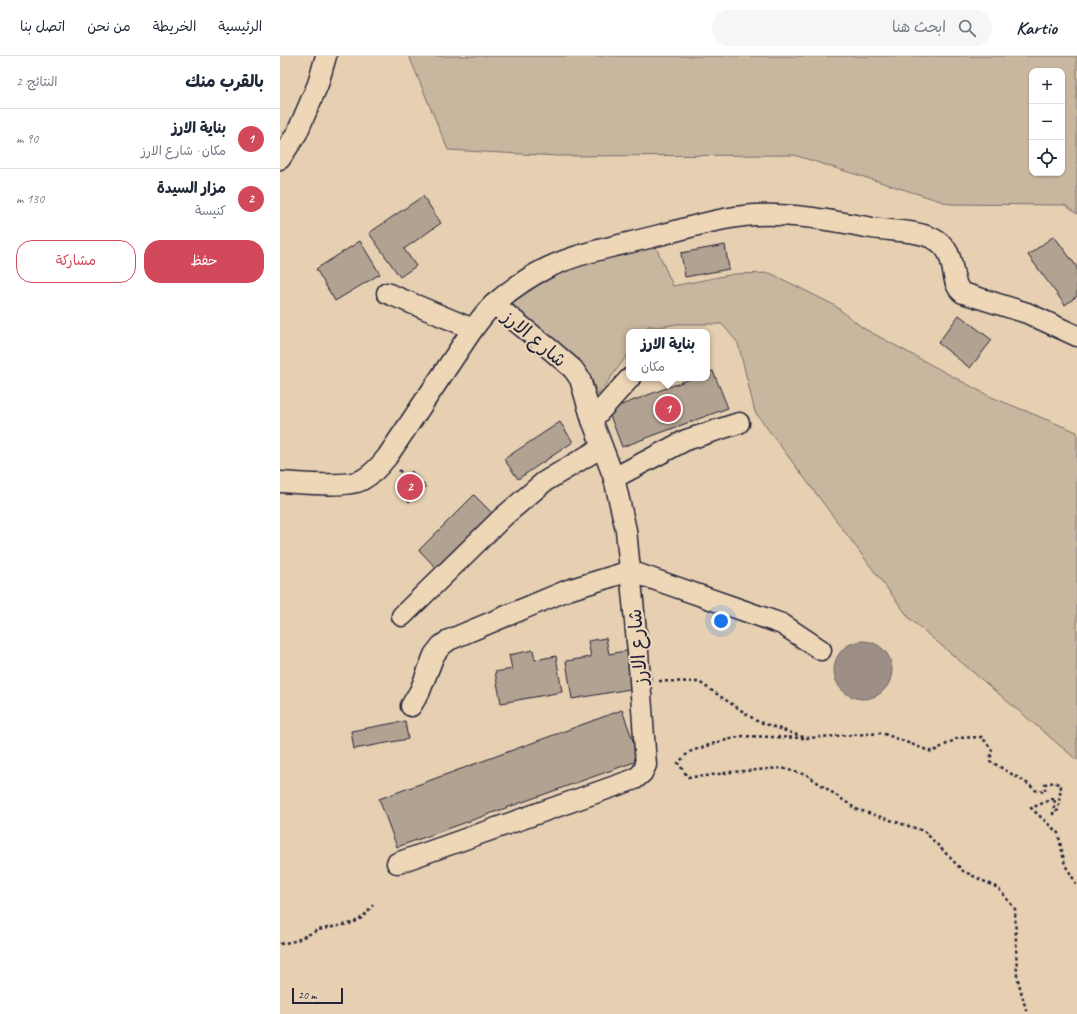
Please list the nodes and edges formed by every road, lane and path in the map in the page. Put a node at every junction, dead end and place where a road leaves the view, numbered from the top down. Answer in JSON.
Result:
{"nodes":[{"id":1,"x":326,"y":56,"type":"edge"},
{"id":2,"x":280,"y":159,"type":"edge"},
{"id":3,"x":387,"y":293,"type":"dead end"},
{"id":4,"x":494,"y":304,"type":"junction"},
{"id":5,"x":473,"y":329,"type":"junction"},
{"id":6,"x":1077,"y":336,"type":"edge"},
{"id":7,"x":627,"y":381,"type":"edge"},
{"id":8,"x":592,"y":420,"type":"junction"},
{"id":9,"x":739,"y":423,"type":"dead end"},
{"id":10,"x":602,"y":446,"type":"junction"},
{"id":11,"x":614,"y":478,"type":"junction"},
{"id":12,"x":280,"y":482,"type":"edge"},
{"id":13,"x":630,"y":571,"type":"junction"},
{"id":14,"x":402,"y":616,"type":"dead end"},
{"id":15,"x":821,"y":650,"type":"dead end"},
{"id":16,"x":640,"y":680,"type":"junction"},
{"id":17,"x":411,"y":706,"type":"dead end"},
{"id":18,"x":806,"y":738,"type":"junction"},
{"id":19,"x":396,"y":863,"type":"dead end"},
{"id":20,"x":1077,"y":887,"type":"edge"},
{"id":21,"x":373,"y":905,"type":"dead end"},
{"id":22,"x":280,"y":944,"type":"edge"},
{"id":23,"x":1027,"y":1014,"type":"edge"}],
"edges":[{"from":1,"to":2,"type":"street"},
{"from":3,"to":5,"type":"street"},
{"from":4,"to":5,"type":"street"},
{"from":4,"to":6,"type":"street"},
{"from":4,"to":8,"type":"street","name":"شارع الارز"},
{"from":5,"to":12,"type":"street"},
{"from":7,"to":8,"type":"street"},
{"from":8,"to":10,"type":"street","name":"شارع الارز"},
{"from":9,"to":11,"type":"street"},
{"from":10,"to":11,"type":"street","name":"شارع الارز"},
{"from":10,"to":14,"type":"street"},
{"from":11,"to":13,"type":"street","name":"شارع الارز"},
{"from":13,"to":15,"type":"street"},
{"from":13,"to":16,"type":"street","name":"شارع الارز"},
{"from":13,"to":17,"type":"street"},
{"from":16,"to":18,"type":"path"},
{"from":16,"to":19,"type":"street","name":"شارع الارز"},
{"from":18,"to":20,"type":"path"},
{"from":18,"to":23,"type":"path"},
{"from":21,"to":22,"type":"path"}]}
